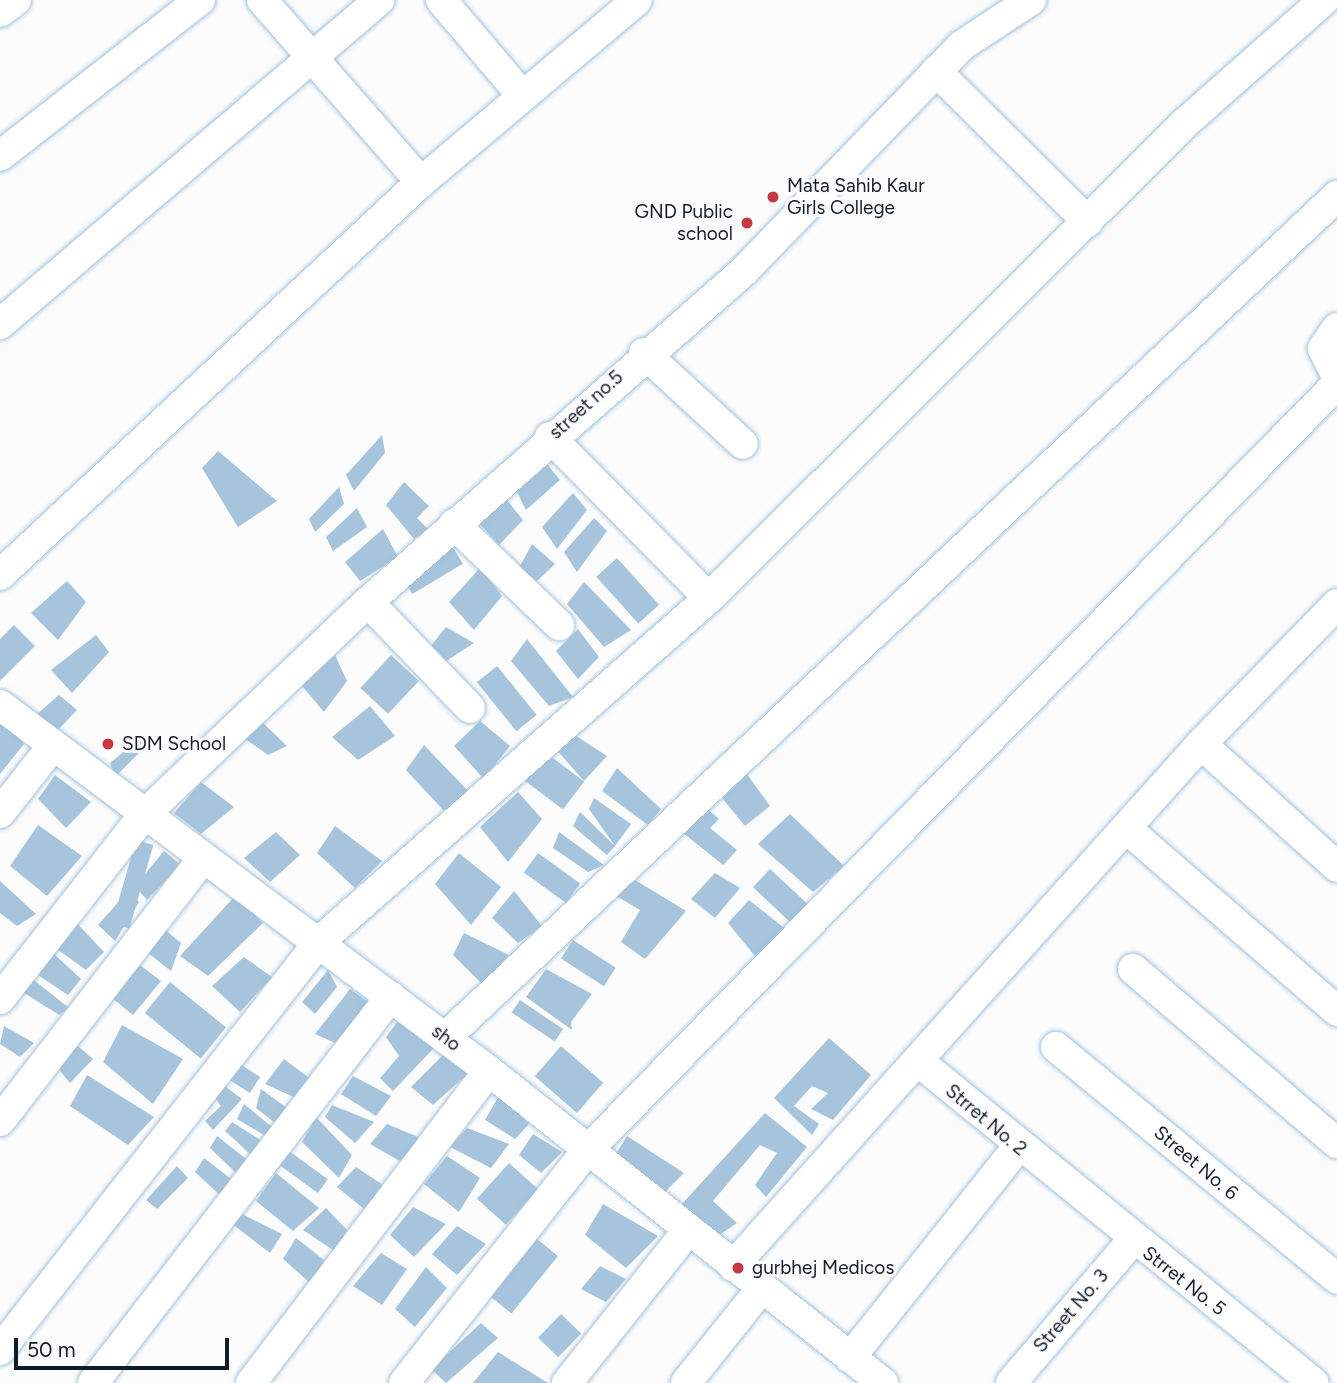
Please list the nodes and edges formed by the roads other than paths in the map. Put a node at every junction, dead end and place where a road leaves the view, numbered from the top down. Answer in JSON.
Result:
{"nodes":[{"id":1,"x":16,"y":0,"type":"edge"},
{"id":2,"x":200,"y":0,"type":"edge"},
{"id":3,"x":262,"y":0,"type":"edge"},
{"id":4,"x":380,"y":0,"type":"edge"},
{"id":5,"x":441,"y":0,"type":"edge"},
{"id":6,"x":1031,"y":0,"type":"edge"},
{"id":7,"x":1324,"y":0,"type":"edge"},
{"id":8,"x":628,"y":3,"type":"edge"},
{"id":9,"x":0,"y":12,"type":"edge"},
{"id":10,"x":311,"y":56,"type":"junction"},
{"id":11,"x":936,"y":71,"type":"junction"},
{"id":12,"x":521,"y":94,"type":"junction"},
{"id":13,"x":0,"y":156,"type":"edge"},
{"id":14,"x":421,"y":182,"type":"junction"},
{"id":15,"x":1337,"y":197,"type":"edge"},
{"id":16,"x":1087,"y":222,"type":"junction"},
{"id":17,"x":0,"y":324,"type":"edge"},
{"id":18,"x":1337,"y":328,"type":"edge"},
{"id":19,"x":644,"y":353,"type":"junction"},
{"id":20,"x":1337,"y":376,"type":"edge"},
{"id":21,"x":1337,"y":384,"type":"edge"},
{"id":22,"x":550,"y":437,"type":"junction"},
{"id":23,"x":743,"y":444,"type":"dead end"},
{"id":24,"x":454,"y":524,"type":"junction"},
{"id":25,"x":0,"y":575,"type":"edge"},
{"id":26,"x":709,"y":598,"type":"junction"},
{"id":27,"x":368,"y":602,"type":"junction"},
{"id":28,"x":1337,"y":604,"type":"edge"},
{"id":29,"x":559,"y":625,"type":"dead end"},
{"id":30,"x":0,"y":705,"type":"edge"},
{"id":31,"x":470,"y":708,"type":"dead end"},
{"id":32,"x":1201,"y":744,"type":"junction"},
{"id":33,"x":52,"y":747,"type":"junction"},
{"id":34,"x":0,"y":813,"type":"edge"},
{"id":35,"x":144,"y":815,"type":"junction"},
{"id":36,"x":1126,"y":829,"type":"junction"},
{"id":37,"x":201,"y":861,"type":"junction"},
{"id":38,"x":1337,"y":867,"type":"edge"},
{"id":39,"x":319,"y":942,"type":"junction"},
{"id":40,"x":1133,"y":969,"type":"dead end"},
{"id":41,"x":391,"y":996,"type":"junction"},
{"id":42,"x":0,"y":999,"type":"edge"},
{"id":43,"x":1337,"y":1011,"type":"edge"},
{"id":44,"x":445,"y":1038,"type":"junction"},
{"id":45,"x":1056,"y":1046,"type":"dead end"},
{"id":46,"x":918,"y":1061,"type":"junction"},
{"id":47,"x":489,"y":1071,"type":"junction"},
{"id":48,"x":0,"y":1121,"type":"edge"},
{"id":49,"x":1337,"y":1143,"type":"edge"},
{"id":50,"x":1018,"y":1147,"type":"junction"},
{"id":51,"x":584,"y":1153,"type":"junction"},
{"id":52,"x":1055,"y":1178,"type":"joint"},
{"id":53,"x":686,"y":1233,"type":"junction"},
{"id":54,"x":1132,"y":1241,"type":"junction"},
{"id":55,"x":733,"y":1266,"type":"junction"},
{"id":56,"x":1337,"y":1279,"type":"edge"},
{"id":57,"x":761,"y":1289,"type":"junction"},
{"id":58,"x":0,"y":1350,"type":"edge"},
{"id":59,"x":850,"y":1358,"type":"junction"},
{"id":60,"x":875,"y":1381,"type":"edge"},
{"id":61,"x":93,"y":1383,"type":"edge"},
{"id":62,"x":251,"y":1383,"type":"edge"},
{"id":63,"x":404,"y":1383,"type":"edge"},
{"id":64,"x":567,"y":1383,"type":"edge"},
{"id":65,"x":686,"y":1383,"type":"edge"},
{"id":66,"x":1011,"y":1383,"type":"edge"},
{"id":67,"x":1314,"y":1383,"type":"edge"}],
"edges":[{"from":1,"to":9,"type":"street"},
{"from":2,"to":13,"type":"street"},
{"from":3,"to":10,"type":"street"},
{"from":4,"to":10,"type":"street"},
{"from":5,"to":12,"type":"street"},
{"from":6,"to":11,"type":"street","name":"street no.5"},
{"from":7,"to":16,"type":"street"},
{"from":8,"to":12,"type":"street"},
{"from":10,"to":14,"type":"street"},
{"from":10,"to":17,"type":"street"},
{"from":11,"to":16,"type":"street"},
{"from":11,"to":19,"type":"street","name":"street no.5"},
{"from":12,"to":14,"type":"street"},
{"from":14,"to":25,"type":"street"},
{"from":15,"to":44,"type":"street"},
{"from":16,"to":26,"type":"street"},
{"from":18,"to":20,"type":"street"},
{"from":19,"to":22,"type":"street","name":"street no.5"},
{"from":19,"to":23,"type":"street"},
{"from":21,"to":51,"type":"street"},
{"from":22,"to":24,"type":"street","name":"street no.5"},
{"from":22,"to":26,"type":"street"},
{"from":24,"to":27,"type":"street","name":"street no.5"},
{"from":24,"to":29,"type":"street"},
{"from":26,"to":39,"type":"street"},
{"from":27,"to":31,"type":"street"},
{"from":27,"to":35,"type":"street","name":"street no.5"},
{"from":28,"to":32,"type":"street"},
{"from":30,"to":33,"type":"street","name":"sho"},
{"from":32,"to":36,"type":"street"},
{"from":32,"to":38,"type":"street"},
{"from":33,"to":34,"type":"street"},
{"from":33,"to":35,"type":"street","name":"sho"},
{"from":35,"to":37,"type":"street","name":"sho"},
{"from":35,"to":42,"type":"street","name":"street no.5"},
{"from":36,"to":43,"type":"street"},
{"from":36,"to":46,"type":"street"},
{"from":37,"to":39,"type":"street","name":"sho"},
{"from":37,"to":48,"type":"street"},
{"from":39,"to":41,"type":"street","name":"sho"},
{"from":39,"to":58,"type":"street"},
{"from":40,"to":49,"type":"street"},
{"from":41,"to":44,"type":"street","name":"sho"},
{"from":41,"to":61,"type":"street"},
{"from":44,"to":47,"type":"street","name":"sho"},
{"from":45,"to":56,"type":"street","name":"Street No. 6"},
{"from":46,"to":50,"type":"street","name":"Strret No. 2"},
{"from":46,"to":55,"type":"street"},
{"from":47,"to":51,"type":"street","name":"sho"},
{"from":47,"to":62,"type":"street"},
{"from":50,"to":52,"type":"street","name":"Strret No. 2"},
{"from":50,"to":59,"type":"street"},
{"from":51,"to":53,"type":"street","name":"sho"},
{"from":51,"to":63,"type":"street"},
{"from":52,"to":54,"type":"street","name":"Strret No. 5"},
{"from":53,"to":55,"type":"street","name":"sho"},
{"from":53,"to":64,"type":"street"},
{"from":54,"to":66,"type":"street","name":"Street No. 3"},
{"from":54,"to":67,"type":"street","name":"Strret No. 5"},
{"from":55,"to":57,"type":"street","name":"sho"},
{"from":57,"to":59,"type":"street","name":"sho"},
{"from":57,"to":65,"type":"street"},
{"from":59,"to":60,"type":"street","name":"sho"}]}
